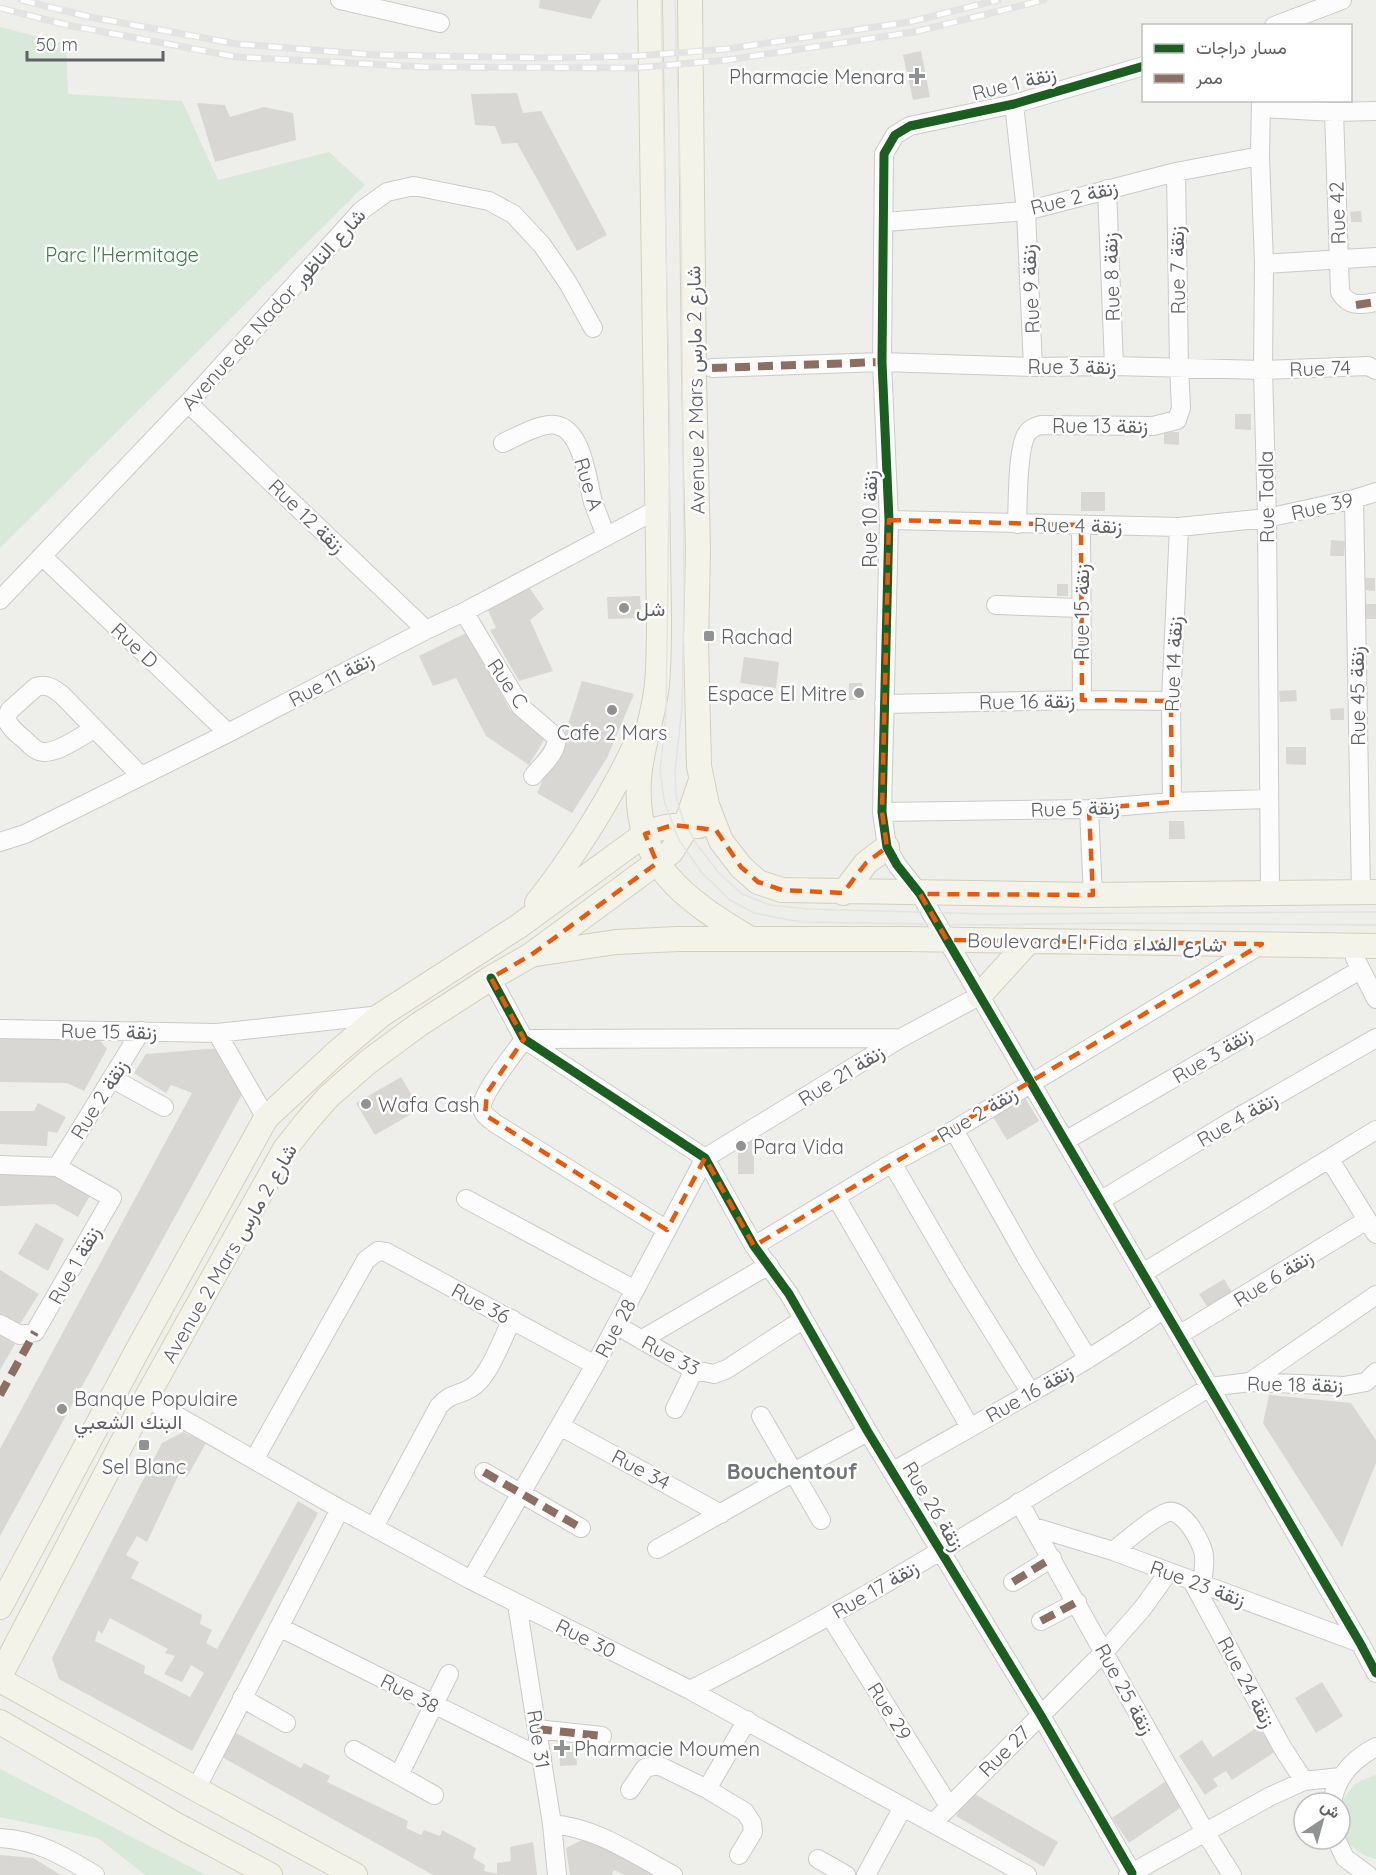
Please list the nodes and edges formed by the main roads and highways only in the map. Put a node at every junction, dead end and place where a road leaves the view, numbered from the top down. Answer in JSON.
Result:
{"nodes":[{"id":1,"x":650,"y":0,"type":"edge"},
{"id":2,"x":690,"y":0,"type":"edge"},
{"id":3,"x":652,"y":709,"type":"junction"},
{"id":4,"x":701,"y":780,"type":"junction"},
{"id":5,"x":686,"y":825,"type":"junction"},
{"id":6,"x":716,"y":830,"type":"junction"},
{"id":7,"x":645,"y":834,"type":"junction"},
{"id":8,"x":887,"y":847,"type":"road end"},
{"id":9,"x":657,"y":862,"type":"junction"},
{"id":10,"x":1368,"y":892,"type":"edge"},
{"id":11,"x":843,"y":893,"type":"junction"},
{"id":12,"x":519,"y":926,"type":"junction"},
{"id":13,"x":749,"y":938,"type":"junction"},
{"id":14,"x":1029,"y":941,"type":"junction"},
{"id":15,"x":1376,"y":946,"type":"edge"},
{"id":16,"x":531,"y":954,"type":"junction"},
{"id":17,"x":979,"y":996,"type":"road end"},
{"id":18,"x":0,"y":1607,"type":"edge"},
{"id":19,"x":0,"y":1678,"type":"edge"},
{"id":20,"x":0,"y":1722,"type":"edge"},
{"id":21,"x":270,"y":1875,"type":"edge"},
{"id":22,"x":355,"y":1875,"type":"edge"}],
"edges":[{"from":1,"to":3,"type":"main road","name":"Avenue 2 Mars شارع 2 مارس"},
{"from":2,"to":4,"type":"main road","name":"Avenue 2 Mars شارع 2 مارس"},
{"from":3,"to":7,"type":"main road"},
{"from":3,"to":12,"type":"main road"},
{"from":4,"to":5,"type":"main road","name":"Avenue 2 Mars شارع 2 مارس"},
{"from":4,"to":6,"type":"main road"},
{"from":5,"to":6,"type":"main road","name":"Avenue 2 Mars شارع 2 مارس"},
{"from":5,"to":7,"type":"main road","name":"Avenue 2 Mars شارع 2 مارس"},
{"from":5,"to":9,"type":"main road","name":"Avenue 2 Mars شارع 2 مارس"},
{"from":6,"to":11,"type":"main road"},
{"from":7,"to":9,"type":"main road"},
{"from":7,"to":12,"type":"main road","name":"Avenue 2 Mars شارع 2 مارس"},
{"from":8,"to":11,"type":"main road"},
{"from":9,"to":13,"type":"main road"},
{"from":9,"to":16,"type":"main road","name":"Avenue 2 Mars شارع 2 مارس"},
{"from":10,"to":11,"type":"main road"},
{"from":12,"to":18,"type":"main road","name":"Avenue 2 Mars شارع 2 مارس"},
{"from":13,"to":14,"type":"main road","name":"Boulevard El Fida شارع الفداء"},
{"from":13,"to":16,"type":"main road","name":"Boulevard El Fida شارع الفداء"},
{"from":14,"to":15,"type":"main road","name":"Boulevard El Fida شارع الفداء"},
{"from":14,"to":17,"type":"main road"},
{"from":16,"to":19,"type":"main road","name":"Avenue 2 Mars شارع 2 مارس"},
{"from":19,"to":22,"type":"main road"},
{"from":20,"to":21,"type":"main road"}]}
